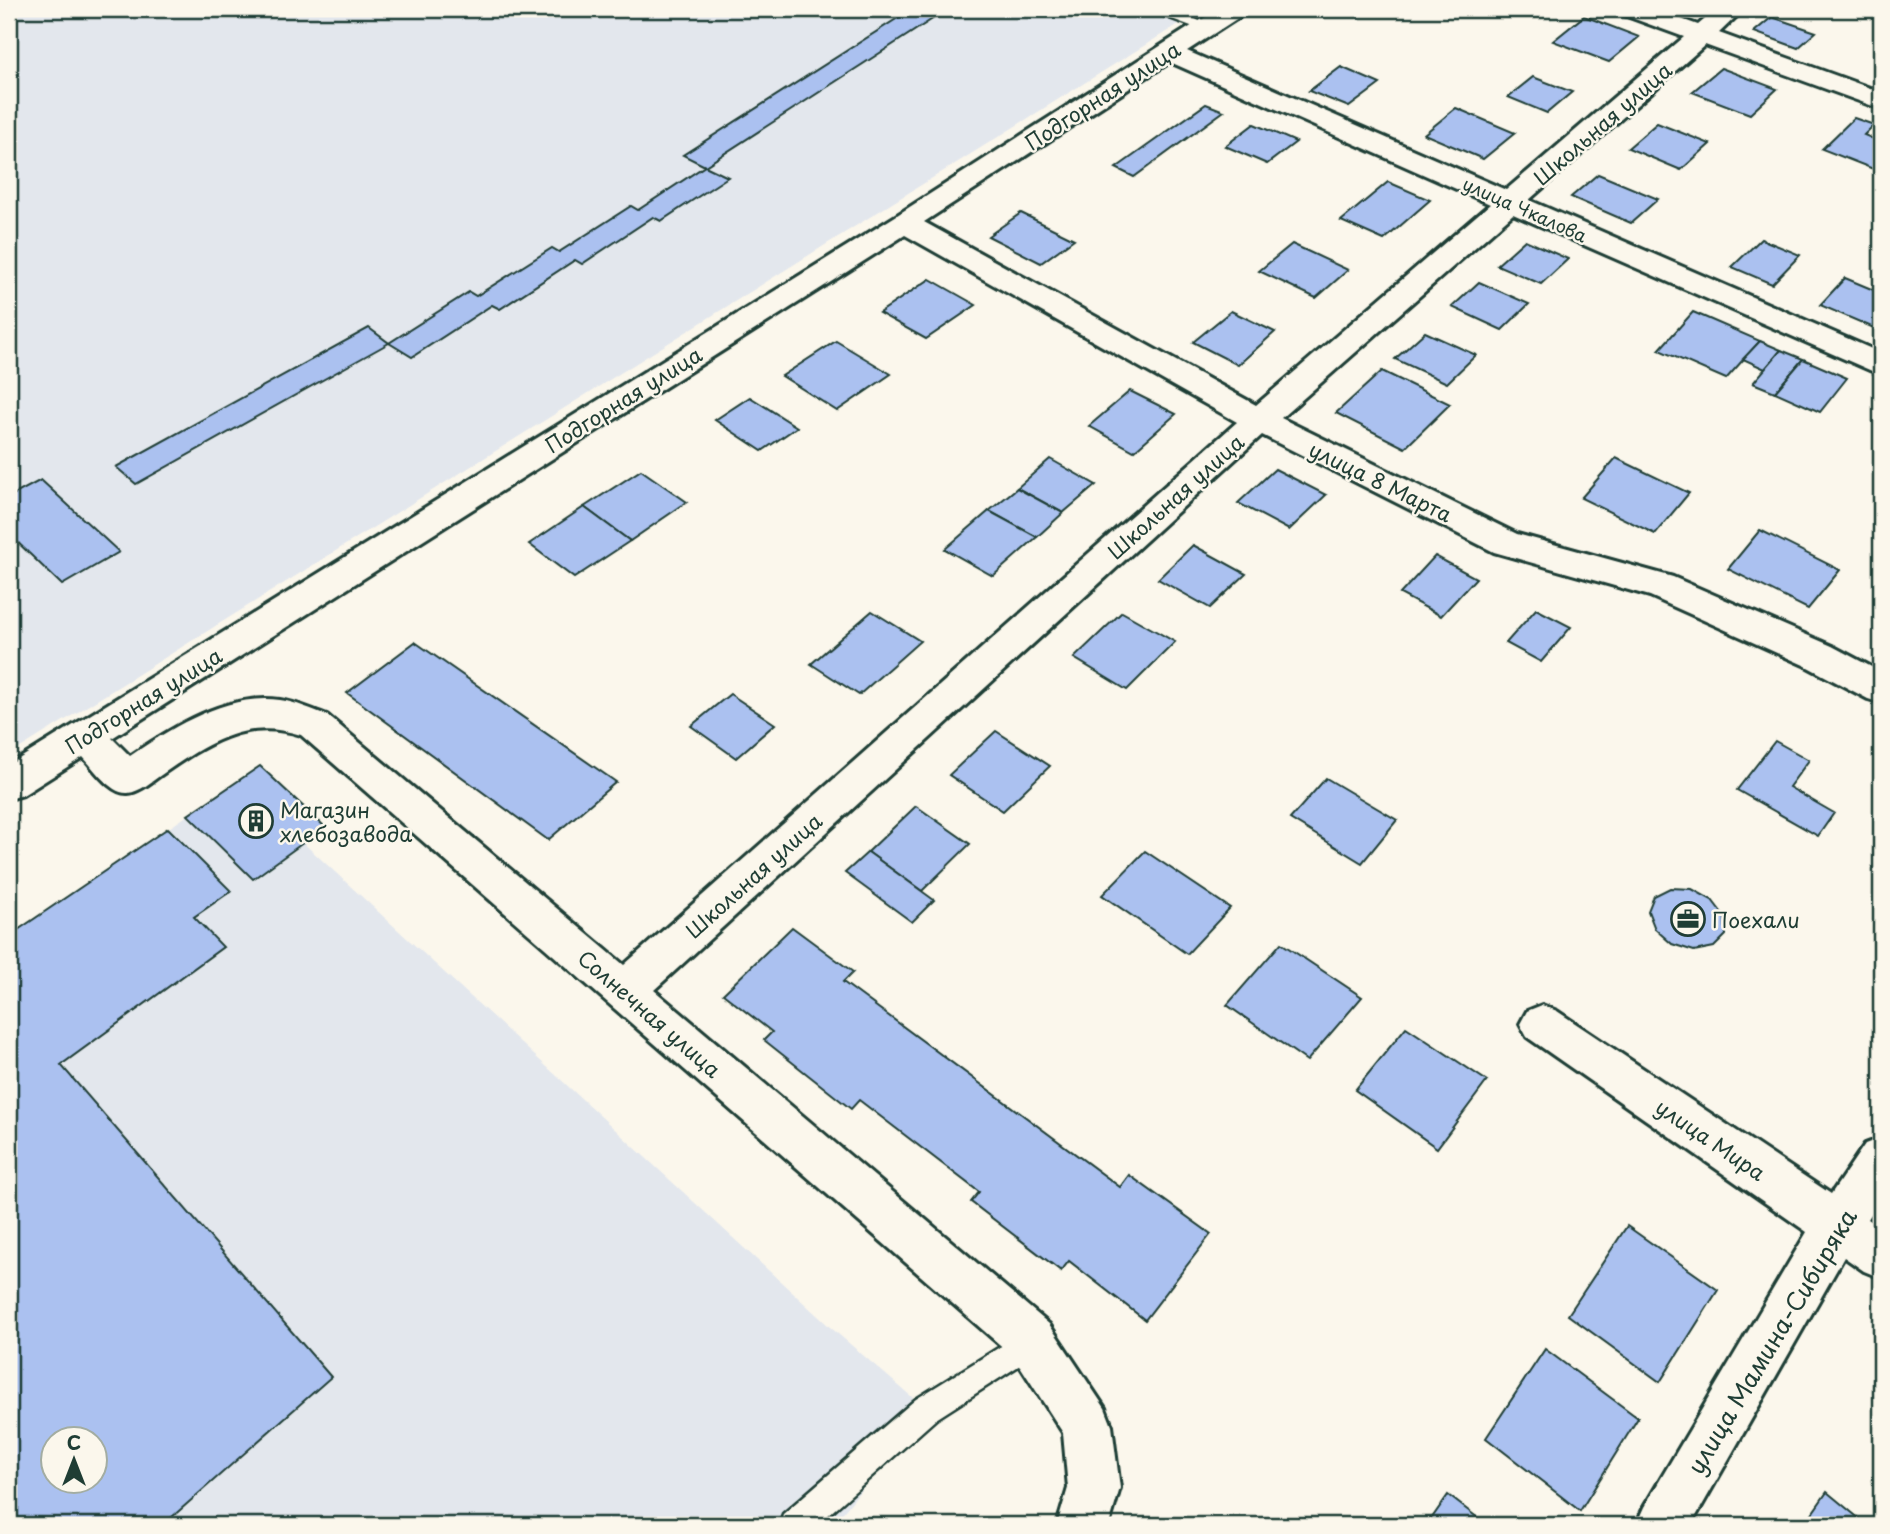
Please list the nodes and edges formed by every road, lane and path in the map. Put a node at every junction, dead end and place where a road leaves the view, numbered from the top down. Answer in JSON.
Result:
{"nodes":[{"id":1,"x":1158,"y":9,"type":"edge"},
{"id":2,"x":1235,"y":9,"type":"edge"},
{"id":3,"x":1630,"y":9,"type":"edge"},
{"id":4,"x":1732,"y":9,"type":"edge"},
{"id":5,"x":1207,"y":27,"type":"junction"},
{"id":6,"x":1703,"y":36,"type":"junction"},
{"id":7,"x":1168,"y":52,"type":"junction"},
{"id":8,"x":1881,"y":101,"type":"edge"},
{"id":9,"x":1510,"y":202,"type":"junction"},
{"id":10,"x":904,"y":223,"type":"junction"},
{"id":11,"x":1881,"y":365,"type":"edge"},
{"id":12,"x":1259,"y":421,"type":"junction"},
{"id":13,"x":1881,"y":689,"type":"edge"},
{"id":14,"x":86,"y":736,"type":"junction"},
{"id":15,"x":9,"y":784,"type":"edge"},
{"id":16,"x":624,"y":990,"type":"junction"},
{"id":17,"x":1542,"y":1024,"type":"dead end"},
{"id":18,"x":1881,"y":1159,"type":"edge"},
{"id":19,"x":1837,"y":1226,"type":"junction"},
{"id":20,"x":1881,"y":1255,"type":"edge"},
{"id":21,"x":1032,"y":1341,"type":"junction"},
{"id":22,"x":794,"y":1525,"type":"edge"},
{"id":23,"x":1083,"y":1525,"type":"edge"},
{"id":24,"x":1662,"y":1525,"type":"edge"}],
"edges":[{"from":1,"to":5,"type":"lane"},
{"from":2,"to":5,"type":"street","name":"Подгорная улица"},
{"from":3,"to":6,"type":"street"},
{"from":4,"to":6,"type":"street","name":"Школьная улица"},
{"from":5,"to":7,"type":"street","name":"Подгорная улица"},
{"from":6,"to":8,"type":"street"},
{"from":6,"to":9,"type":"street","name":"Школьная улица"},
{"from":7,"to":9,"type":"street","name":"улица Чкалова"},
{"from":7,"to":10,"type":"street","name":"Подгорная улица"},
{"from":9,"to":11,"type":"street","name":"улица Чкалова"},
{"from":9,"to":12,"type":"street","name":"Школьная улица"},
{"from":10,"to":12,"type":"street","name":"улица 8 Марта"},
{"from":10,"to":14,"type":"street","name":"Подгорная улица"},
{"from":12,"to":13,"type":"street","name":"улица 8 Марта"},
{"from":12,"to":16,"type":"street","name":"Школьная улица"},
{"from":14,"to":15,"type":"street","name":"Подгорная улица"},
{"from":14,"to":16,"type":"street","name":"Солнечная улица"},
{"from":16,"to":21,"type":"street","name":"Солнечная улица"},
{"from":17,"to":19,"type":"street","name":"улица Мира"},
{"from":18,"to":19,"type":"street","name":"улица Мамина-Сибиряка"},
{"from":19,"to":20,"type":"street","name":"улица Мира"},
{"from":19,"to":24,"type":"street","name":"улица Мамина-Сибиряка"},
{"from":21,"to":22,"type":"lane"},
{"from":21,"to":23,"type":"street","name":"Солнечная улица"}]}
